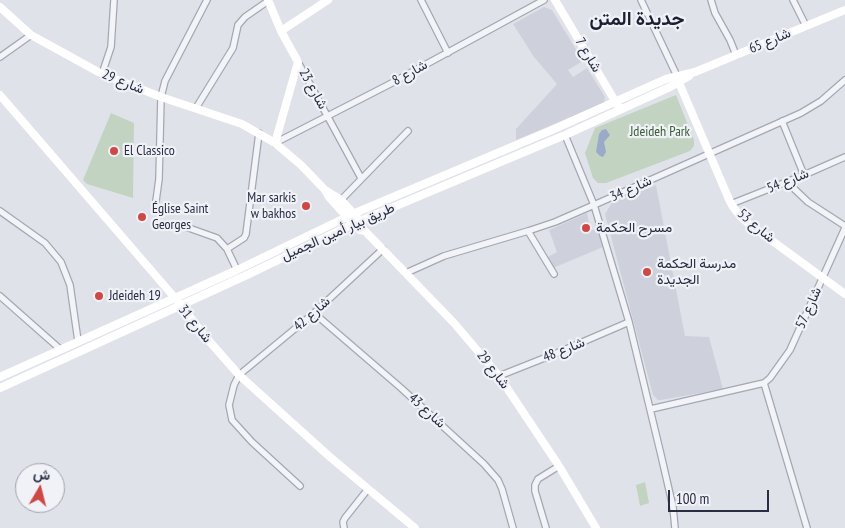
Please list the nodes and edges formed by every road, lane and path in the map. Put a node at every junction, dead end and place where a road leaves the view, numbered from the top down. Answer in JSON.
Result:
{"nodes":[{"id":1,"x":114,"y":0,"type":"edge"},
{"id":2,"x":207,"y":0,"type":"edge"},
{"id":3,"x":328,"y":0,"type":"edge"},
{"id":4,"x":421,"y":0,"type":"edge"},
{"id":5,"x":544,"y":0,"type":"edge"},
{"id":6,"x":556,"y":0,"type":"edge"},
{"id":7,"x":641,"y":0,"type":"edge"},
{"id":8,"x":711,"y":0,"type":"edge"},
{"id":9,"x":793,"y":0,"type":"edge"},
{"id":10,"x":268,"y":1,"type":"edge"},
{"id":11,"x":0,"y":7,"type":"edge"},
{"id":12,"x":845,"y":10,"type":"edge"},
{"id":13,"x":806,"y":26,"type":"junction"},
{"id":14,"x":281,"y":31,"type":"junction"},
{"id":15,"x":32,"y":35,"type":"junction"},
{"id":16,"x":1,"y":53,"type":"edge"},
{"id":17,"x":448,"y":53,"type":"junction"},
{"id":18,"x":736,"y":55,"type":"junction"},
{"id":19,"x":298,"y":62,"type":"junction"},
{"id":20,"x":102,"y":74,"type":"junction"},
{"id":21,"x":678,"y":79,"type":"junction"},
{"id":22,"x":845,"y":80,"type":"edge"},
{"id":23,"x":0,"y":95,"type":"edge"},
{"id":24,"x":161,"y":97,"type":"junction"},
{"id":25,"x":616,"y":102,"type":"junction"},
{"id":26,"x":196,"y":108,"type":"junction"},
{"id":27,"x":620,"y":110,"type":"junction"},
{"id":28,"x":328,"y":116,"type":"junction"},
{"id":29,"x":782,"y":121,"type":"junction"},
{"id":30,"x":408,"y":131,"type":"dead end"},
{"id":31,"x":259,"y":133,"type":"junction"},
{"id":32,"x":565,"y":135,"type":"junction"},
{"id":33,"x":275,"y":143,"type":"junction"},
{"id":34,"x":709,"y":154,"type":"junction"},
{"id":35,"x":845,"y":157,"type":"edge"},
{"id":36,"x":804,"y":175,"type":"junction"},
{"id":37,"x":361,"y":178,"type":"junction"},
{"id":38,"x":787,"y":182,"type":"junction"},
{"id":39,"x":325,"y":190,"type":"junction"},
{"id":40,"x":341,"y":200,"type":"junction"},
{"id":41,"x":156,"y":201,"type":"dead end"},
{"id":42,"x":731,"y":204,"type":"junction"},
{"id":43,"x":594,"y":205,"type":"junction"},
{"id":44,"x":0,"y":212,"type":"edge"},
{"id":45,"x":351,"y":215,"type":"junction"},
{"id":46,"x":357,"y":222,"type":"junction"},
{"id":47,"x":186,"y":227,"type":"dead end"},
{"id":48,"x":845,"y":227,"type":"edge"},
{"id":49,"x":528,"y":231,"type":"junction"},
{"id":50,"x":227,"y":249,"type":"junction"},
{"id":51,"x":383,"y":249,"type":"junction"},
{"id":52,"x":237,"y":270,"type":"junction"},
{"id":53,"x":406,"y":272,"type":"junction"},
{"id":54,"x":554,"y":274,"type":"dead end"},
{"id":55,"x":822,"y":277,"type":"junction"},
{"id":56,"x":845,"y":294,"type":"edge"},
{"id":57,"x":0,"y":296,"type":"edge"},
{"id":58,"x":174,"y":297,"type":"junction"},
{"id":59,"x":181,"y":305,"type":"junction"},
{"id":60,"x":314,"y":313,"type":"junction"},
{"id":61,"x":629,"y":322,"type":"junction"},
{"id":62,"x":78,"y":341,"type":"junction"},
{"id":63,"x":60,"y":349,"type":"junction"},
{"id":64,"x":239,"y":376,"type":"junction"},
{"id":65,"x":499,"y":376,"type":"junction"},
{"id":66,"x":0,"y":378,"type":"edge"},
{"id":67,"x":764,"y":383,"type":"junction"},
{"id":68,"x":0,"y":388,"type":"edge"},
{"id":69,"x":651,"y":409,"type":"junction"},
{"id":70,"x":559,"y":466,"type":"junction"},
{"id":71,"x":300,"y":486,"type":"dead end"},
{"id":72,"x":368,"y":489,"type":"junction"},
{"id":73,"x":344,"y":528,"type":"edge"},
{"id":74,"x":415,"y":528,"type":"edge"},
{"id":75,"x":513,"y":528,"type":"edge"},
{"id":76,"x":546,"y":528,"type":"edge"},
{"id":77,"x":596,"y":528,"type":"edge"},
{"id":78,"x":675,"y":528,"type":"edge"},
{"id":79,"x":807,"y":528,"type":"edge"}],
"edges":[{"from":1,"to":20,"type":"street"},
{"from":2,"to":24,"type":"street"},
{"from":3,"to":14,"type":"street"},
{"from":4,"to":17,"type":"street"},
{"from":5,"to":17,"type":"street","name":"شارع 8"},
{"from":6,"to":25,"type":"street","name":"شارع 7"},
{"from":7,"to":21,"type":"street"},
{"from":8,"to":18,"type":"street"},
{"from":9,"to":13,"type":"street"},
{"from":10,"to":14,"type":"street","name":"شارع 23"},
{"from":10,"to":26,"type":"street"},
{"from":11,"to":15,"type":"street","name":"شارع 29"},
{"from":12,"to":13,"type":"street","name":"شارع 65"},
{"from":13,"to":18,"type":"street","name":"شارع 65"},
{"from":14,"to":19,"type":"street","name":"شارع 23"},
{"from":15,"to":16,"type":"street"},
{"from":15,"to":20,"type":"street","name":"شارع 29"},
{"from":17,"to":28,"type":"street","name":"شارع 8"},
{"from":18,"to":21,"type":"street","name":"شارع 65"},
{"from":19,"to":28,"type":"street","name":"شارع 23"},
{"from":19,"to":33,"type":"street"},
{"from":20,"to":24,"type":"street","name":"شارع 29"},
{"from":21,"to":25,"type":"street","name":"طريق بيار أمين الجميل"},
{"from":21,"to":27,"type":"street","name":"طريق بيار أمين الجميل"},
{"from":21,"to":34,"type":"street","name":"شارع 53"},
{"from":22,"to":29,"type":"street","name":"شارع 34"},
{"from":23,"to":58,"type":"street","name":"شارع 31"},
{"from":24,"to":26,"type":"street","name":"شارع 29"},
{"from":24,"to":41,"type":"street"},
{"from":25,"to":27,"type":"street","name":"شارع 7"},
{"from":25,"to":45,"type":"street","name":"طريق بيار أمين الجميل"},
{"from":26,"to":31,"type":"street","name":"شارع 29"},
{"from":27,"to":32,"type":"street","name":"طريق بيار أمين الجميل"},
{"from":28,"to":33,"type":"street","name":"شارع 8"},
{"from":28,"to":37,"type":"street","name":"شارع 23"},
{"from":29,"to":34,"type":"street","name":"شارع 34"},
{"from":29,"to":36,"type":"street"},
{"from":30,"to":37,"type":"street"},
{"from":31,"to":33,"type":"street","name":"شارع 29"},
{"from":31,"to":50,"type":"street"},
{"from":32,"to":43,"type":"street"},
{"from":32,"to":46,"type":"street","name":"طريق بيار أمين الجميل"},
{"from":33,"to":39,"type":"street","name":"شارع 29"},
{"from":34,"to":42,"type":"street","name":"شارع 53"},
{"from":34,"to":43,"type":"street","name":"شارع 34"},
{"from":35,"to":36,"type":"street","name":"شارع 54"},
{"from":36,"to":38,"type":"street","name":"شارع 54"},
{"from":37,"to":40,"type":"street"},
{"from":38,"to":42,"type":"street","name":"شارع 54"},
{"from":38,"to":48,"type":"street"},
{"from":39,"to":40,"type":"street","name":"شارع 29"},
{"from":39,"to":45,"type":"street","name":"شارع 29"},
{"from":40,"to":45,"type":"street","name":"شارع 29"},
{"from":42,"to":55,"type":"street","name":"شارع 53"},
{"from":43,"to":49,"type":"street","name":"شارع 34"},
{"from":43,"to":61,"type":"street"},
{"from":44,"to":62,"type":"street"},
{"from":45,"to":46,"type":"street","name":"شارع 29"},
{"from":45,"to":52,"type":"street","name":"طريق بيار أمين الجميل"},
{"from":46,"to":51,"type":"street","name":"شارع 29"},
{"from":46,"to":59,"type":"street","name":"طريق بيار أمين الجميل"},
{"from":47,"to":50,"type":"street"},
{"from":48,"to":55,"type":"street","name":"شارع 57"},
{"from":49,"to":53,"type":"street","name":"شارع 34"},
{"from":49,"to":54,"type":"street"},
{"from":50,"to":52,"type":"street"},
{"from":51,"to":53,"type":"street","name":"شارع 29"},
{"from":51,"to":60,"type":"street","name":"شارع 42"},
{"from":52,"to":58,"type":"street","name":"طريق بيار أمين الجميل"},
{"from":53,"to":65,"type":"street","name":"شارع 29"},
{"from":55,"to":56,"type":"street","name":"شارع 53"},
{"from":55,"to":67,"type":"street","name":"شارع 57"},
{"from":57,"to":63,"type":"street"},
{"from":58,"to":59,"type":"street","name":"شارع 31"},
{"from":58,"to":62,"type":"street","name":"طريق بيار أمين الجميل"},
{"from":59,"to":64,"type":"street","name":"شارع 31"},
{"from":59,"to":68,"type":"street","name":"طريق بيار أمين الجميل"},
{"from":60,"to":64,"type":"street","name":"شارع 42"},
{"from":60,"to":75,"type":"street","name":"شارع 43"},
{"from":61,"to":65,"type":"street","name":"شارع 48"},
{"from":61,"to":69,"type":"street"},
{"from":62,"to":63,"type":"street","name":"طريق بيار أمين الجميل"},
{"from":63,"to":66,"type":"street","name":"طريق بيار أمين الجميل"},
{"from":64,"to":71,"type":"street"},
{"from":64,"to":72,"type":"street","name":"شارع 31"},
{"from":65,"to":70,"type":"street","name":"شارع 29"},
{"from":67,"to":69,"type":"street"},
{"from":67,"to":79,"type":"street"},
{"from":69,"to":78,"type":"street"},
{"from":70,"to":76,"type":"street"},
{"from":70,"to":77,"type":"street","name":"شارع 29"},
{"from":72,"to":73,"type":"street"},
{"from":72,"to":74,"type":"street","name":"شارع 31"}]}
